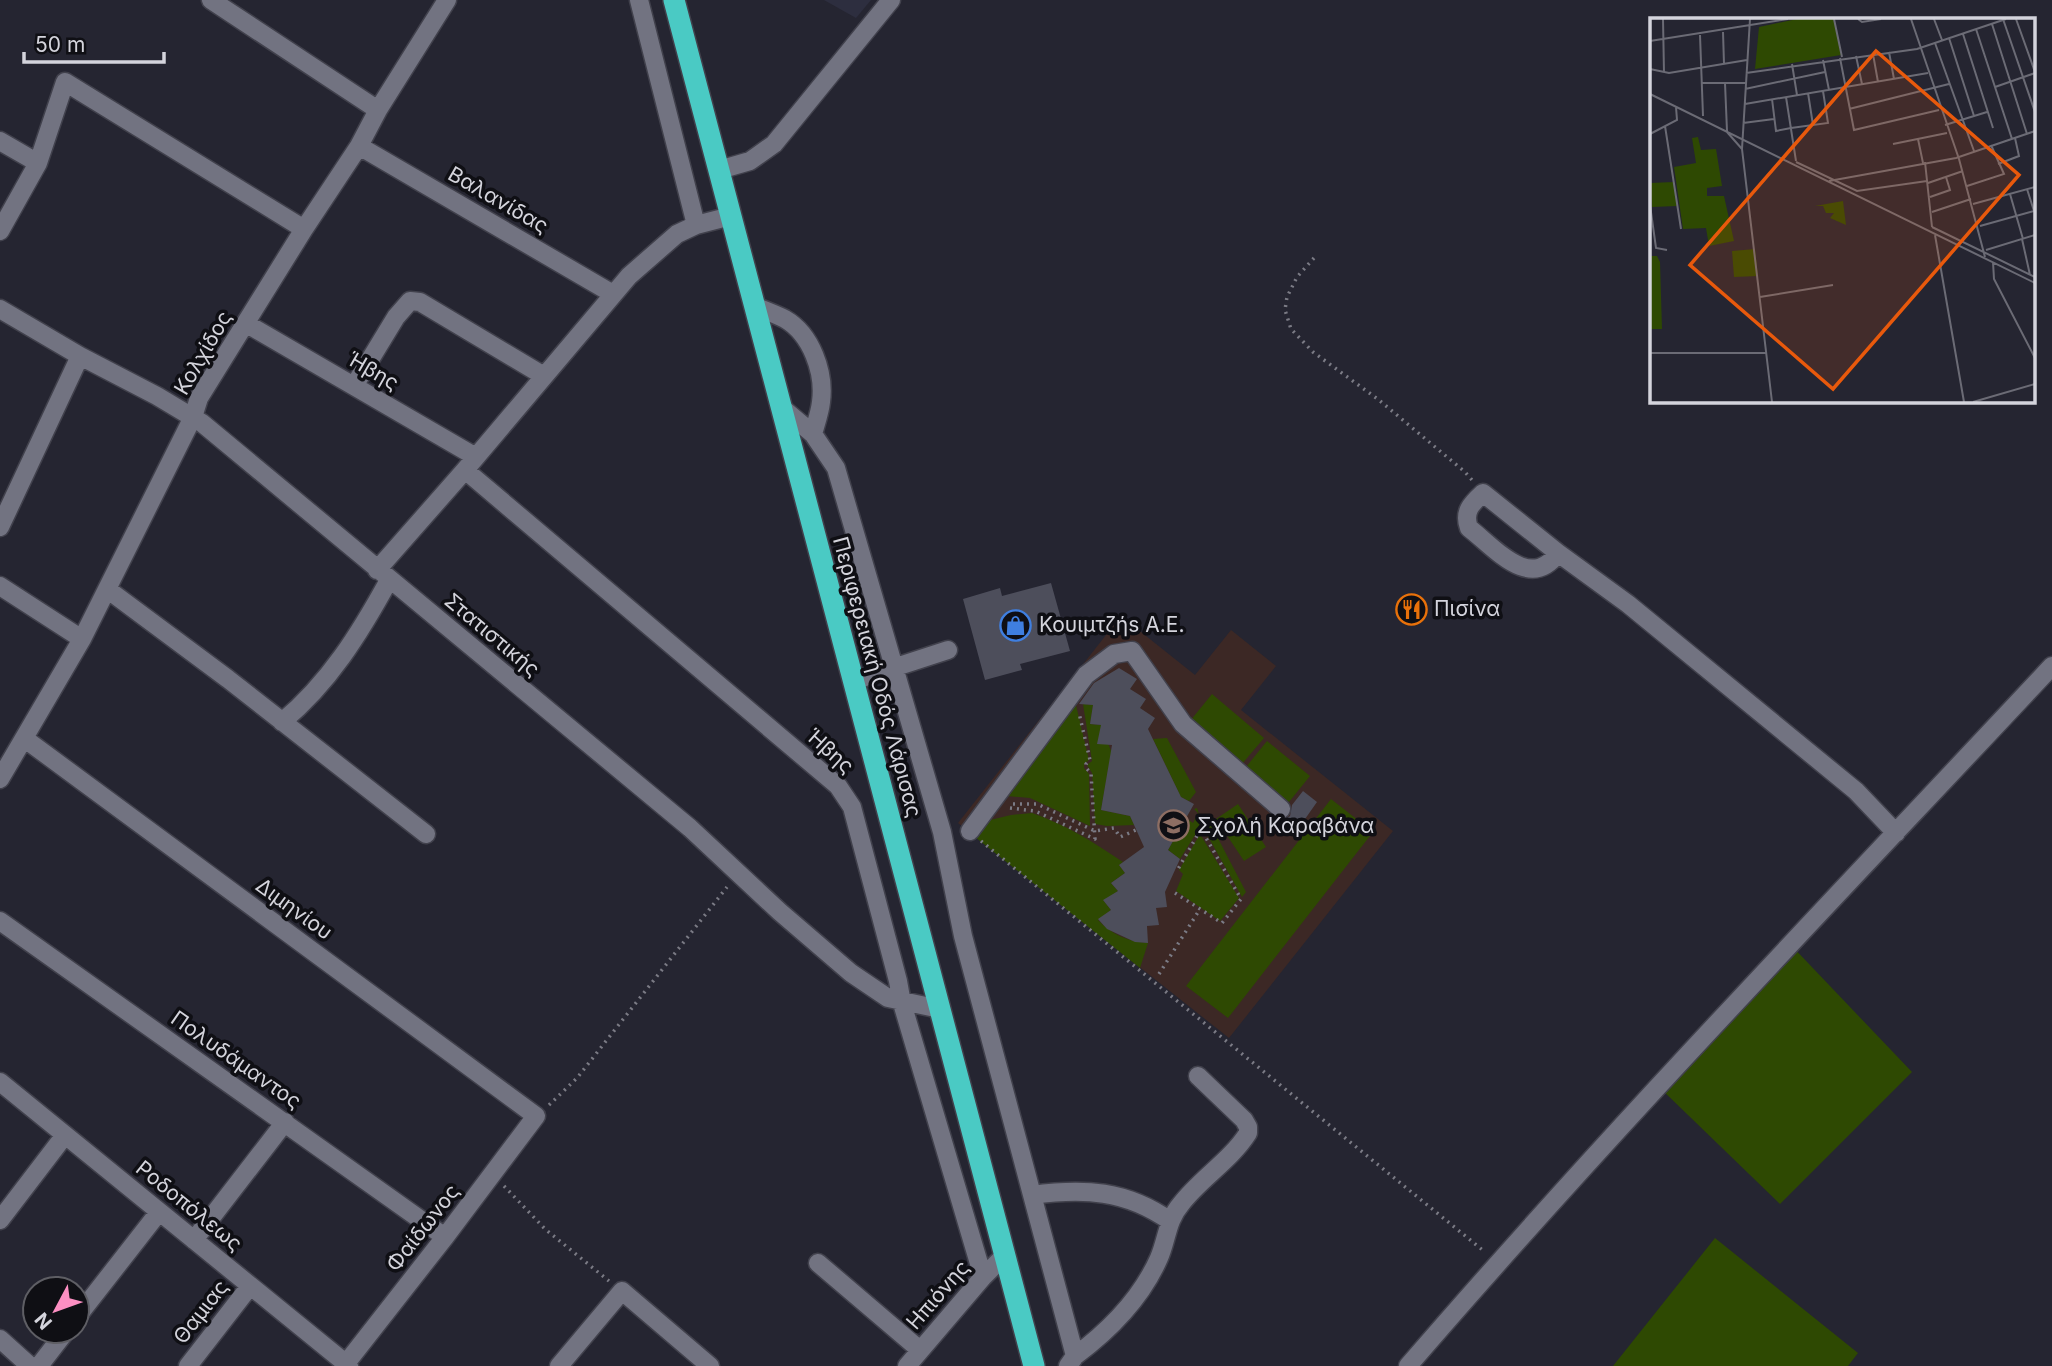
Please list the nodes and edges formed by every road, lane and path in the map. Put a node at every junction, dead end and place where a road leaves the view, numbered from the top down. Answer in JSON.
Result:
{"nodes":[{"id":1,"x":211,"y":0,"type":"edge"},
{"id":2,"x":447,"y":0,"type":"edge"},
{"id":3,"x":639,"y":0,"type":"edge"},
{"id":4,"x":674,"y":0,"type":"edge"},
{"id":5,"x":891,"y":0,"type":"edge"},
{"id":6,"x":378,"y":110,"type":"junction"},
{"id":7,"x":0,"y":141,"type":"edge"},
{"id":8,"x":359,"y":146,"type":"junction"},
{"id":9,"x":38,"y":163,"type":"junction"},
{"id":10,"x":719,"y":170,"type":"junction"},
{"id":11,"x":731,"y":216,"type":"junction"},
{"id":12,"x":696,"y":225,"type":"junction"},
{"id":13,"x":304,"y":229,"type":"junction"},
{"id":14,"x":0,"y":231,"type":"edge"},
{"id":15,"x":1314,"y":258,"type":"dead end"},
{"id":16,"x":614,"y":294,"type":"junction"},
{"id":17,"x":754,"y":306,"type":"junction"},
{"id":18,"x":0,"y":309,"type":"edge"},
{"id":19,"x":247,"y":324,"type":"junction"},
{"id":20,"x":80,"y":356,"type":"junction"},
{"id":21,"x":544,"y":376,"type":"junction"},
{"id":22,"x":354,"y":386,"type":"junction"},
{"id":23,"x":781,"y":407,"type":"junction"},
{"id":24,"x":193,"y":417,"type":"junction"},
{"id":25,"x":813,"y":434,"type":"junction"},
{"id":26,"x":471,"y":464,"type":"junction"},
{"id":27,"x":1483,"y":493,"type":"junction"},
{"id":28,"x":0,"y":527,"type":"edge"},
{"id":29,"x":1558,"y":553,"type":"junction"},
{"id":30,"x":383,"y":575,"type":"junction"},
{"id":31,"x":0,"y":586,"type":"edge"},
{"id":32,"x":107,"y":589,"type":"junction"},
{"id":33,"x":82,"y":639,"type":"junction"},
{"id":34,"x":948,"y":650,"type":"dead end"},
{"id":35,"x":2052,"y":666,"type":"edge"},
{"id":36,"x":894,"y":669,"type":"junction"},
{"id":37,"x":853,"y":681,"type":"junction"},
{"id":38,"x":1074,"y":691,"type":"junction"},
{"id":39,"x":282,"y":722,"type":"junction"},
{"id":40,"x":25,"y":739,"type":"junction"},
{"id":41,"x":0,"y":779,"type":"edge"},
{"id":42,"x":1281,"y":809,"type":"dead end"},
{"id":43,"x":1136,"y":830,"type":"dead end"},
{"id":44,"x":970,"y":831,"type":"joint"},
{"id":45,"x":1095,"y":831,"type":"junction"},
{"id":46,"x":1896,"y":833,"type":"junction"},
{"id":47,"x":426,"y":834,"type":"dead end"},
{"id":48,"x":1178,"y":869,"type":"dead end"},
{"id":49,"x":739,"y":873,"type":"junction"},
{"id":50,"x":1175,"y":893,"type":"dead end"},
{"id":51,"x":1200,"y":909,"type":"junction"},
{"id":52,"x":0,"y":921,"type":"edge"},
{"id":53,"x":1159,"y":974,"type":"dead end"},
{"id":54,"x":902,"y":1003,"type":"junction"},
{"id":55,"x":940,"y":1009,"type":"junction"},
{"id":56,"x":1198,"y":1076,"type":"dead end"},
{"id":57,"x":0,"y":1082,"type":"edge"},
{"id":58,"x":536,"y":1116,"type":"junction"},
{"id":59,"x":285,"y":1122,"type":"junction"},
{"id":60,"x":65,"y":1135,"type":"junction"},
{"id":61,"x":495,"y":1171,"type":"junction"},
{"id":62,"x":1032,"y":1195,"type":"junction"},
{"id":63,"x":159,"y":1212,"type":"junction"},
{"id":64,"x":0,"y":1220,"type":"edge"},
{"id":65,"x":1170,"y":1220,"type":"junction"},
{"id":66,"x":445,"y":1237,"type":"junction"},
{"id":67,"x":194,"y":1240,"type":"junction"},
{"id":68,"x":1005,"y":1255,"type":"junction"},
{"id":69,"x":1497,"y":1262,"type":"junction"},
{"id":70,"x":818,"y":1263,"type":"dead end"},
{"id":71,"x":984,"y":1277,"type":"junction"},
{"id":72,"x":250,"y":1286,"type":"junction"},
{"id":73,"x":622,"y":1291,"type":"junction"},
{"id":74,"x":91,"y":1299,"type":"edge"},
{"id":75,"x":0,"y":1339,"type":"edge"},
{"id":76,"x":55,"y":1345,"type":"edge"},
{"id":77,"x":920,"y":1350,"type":"junction"},
{"id":78,"x":1072,"y":1361,"type":"edge"},
{"id":79,"x":704,"y":1364,"type":"edge"},
{"id":80,"x":346,"y":1365,"type":"edge"},
{"id":81,"x":30,"y":1366,"type":"edge"},
{"id":82,"x":39,"y":1366,"type":"edge"},
{"id":83,"x":188,"y":1366,"type":"edge"},
{"id":84,"x":559,"y":1366,"type":"edge"},
{"id":85,"x":907,"y":1366,"type":"edge"},
{"id":86,"x":1034,"y":1366,"type":"edge"},
{"id":87,"x":1408,"y":1366,"type":"edge"}],
"edges":[{"from":1,"to":6,"type":"street"},
{"from":2,"to":6,"type":"street","name":"Κολχίδος"},
{"from":3,"to":12,"type":"street"},
{"from":4,"to":10,"type":"highway","name":"Περιφερειακή Οδός Λάρισας"},
{"from":5,"to":10,"type":"street"},
{"from":6,"to":8,"type":"street","name":"Κολχίδος"},
{"from":7,"to":9,"type":"street"},
{"from":8,"to":13,"type":"street","name":"Κολχίδος"},
{"from":8,"to":16,"type":"street","name":"Βαλανίδας"},
{"from":9,"to":13,"type":"street"},
{"from":9,"to":14,"type":"street"},
{"from":10,"to":11,"type":"highway","name":"Περιφερειακή Οδός Λάρισας"},
{"from":11,"to":12,"type":"street"},
{"from":11,"to":17,"type":"highway","name":"Περιφερειακή Οδός Λάρισας"},
{"from":12,"to":16,"type":"street"},
{"from":13,"to":19,"type":"street","name":"Κολχίδος"},
{"from":15,"to":27,"type":"path"},
{"from":16,"to":21,"type":"street"},
{"from":17,"to":23,"type":"highway","name":"Περιφερειακή Οδός Λάρισας"},
{"from":17,"to":25,"type":"street"},
{"from":18,"to":20,"type":"street","name":"Στατιστικής"},
{"from":19,"to":22,"type":"street","name":"Ήβης"},
{"from":19,"to":24,"type":"street","name":"Κολχίδος"},
{"from":20,"to":24,"type":"street","name":"Στατιστικής"},
{"from":20,"to":28,"type":"street"},
{"from":21,"to":22,"type":"street"},
{"from":21,"to":26,"type":"street"},
{"from":22,"to":26,"type":"street","name":"Ήβης"},
{"from":23,"to":25,"type":"street"},
{"from":23,"to":37,"type":"highway","name":"Περιφερειακή Οδός Λάρισας"},
{"from":24,"to":30,"type":"street","name":"Στατιστικής"},
{"from":24,"to":32,"type":"street","name":"Κολχίδος"},
{"from":25,"to":36,"type":"street"},
{"from":26,"to":30,"type":"street"},
{"from":26,"to":54,"type":"street","name":"Ήβης"},
{"from":27,"to":29,"type":"street"},
{"from":27,"to":29,"type":"street"},
{"from":29,"to":46,"type":"street"},
{"from":30,"to":39,"type":"street"},
{"from":30,"to":49,"type":"street","name":"Στατιστικής"},
{"from":31,"to":33,"type":"street"},
{"from":32,"to":33,"type":"street","name":"Κολχίδος"},
{"from":32,"to":39,"type":"street"},
{"from":33,"to":40,"type":"street","name":"Κολχίδος"},
{"from":34,"to":36,"type":"street"},
{"from":35,"to":46,"type":"street"},
{"from":36,"to":37,"type":"street"},
{"from":36,"to":62,"type":"street"},
{"from":37,"to":55,"type":"highway","name":"Περιφερειακή Οδός Λάρισας"},
{"from":38,"to":42,"type":"street"},
{"from":38,"to":44,"type":"street"},
{"from":38,"to":45,"type":"path"},
{"from":39,"to":47,"type":"street"},
{"from":40,"to":41,"type":"street","name":"Κολχίδος"},
{"from":40,"to":58,"type":"street","name":"Διμηνίου"},
{"from":43,"to":45,"type":"path"},
{"from":44,"to":69,"type":"path"},
{"from":45,"to":45,"type":"path"},
{"from":46,"to":69,"type":"street"},
{"from":48,"to":51,"type":"path"},
{"from":49,"to":54,"type":"street","name":"Στατιστικής"},
{"from":49,"to":58,"type":"path"},
{"from":50,"to":51,"type":"path"},
{"from":51,"to":53,"type":"path"},
{"from":52,"to":59,"type":"street","name":"Πολυδάμαντος"},
{"from":54,"to":55,"type":"street","name":"Στατιστικής"},
{"from":54,"to":71,"type":"street","name":"Ήβης"},
{"from":55,"to":68,"type":"highway","name":"Περιφερειακή Οδός Λάρισας"},
{"from":56,"to":65,"type":"street"},
{"from":57,"to":60,"type":"street","name":"Ροδοπόλεως"},
{"from":58,"to":61,"type":"street","name":"Φαίδωνος"},
{"from":59,"to":66,"type":"street","name":"Πολυδάμαντος"},
{"from":59,"to":67,"type":"street"},
{"from":60,"to":63,"type":"street","name":"Ροδοπόλεως"},
{"from":60,"to":64,"type":"street"},
{"from":61,"to":66,"type":"street","name":"Φαίδωνος"},
{"from":61,"to":73,"type":"path"},
{"from":62,"to":65,"type":"street"},
{"from":62,"to":78,"type":"street"},
{"from":63,"to":67,"type":"street","name":"Ροδοπόλεως"},
{"from":63,"to":74,"type":"street"},
{"from":65,"to":78,"type":"street"},
{"from":66,"to":80,"type":"street","name":"Φαίδωνος"},
{"from":67,"to":72,"type":"street","name":"Ροδοπόλεως"},
{"from":68,"to":71,"type":"street","name":"Ηπιόνης"},
{"from":68,"to":86,"type":"highway","name":"Περιφερειακή Οδός Λάρισας"},
{"from":69,"to":87,"type":"street"},
{"from":70,"to":77,"type":"street"},
{"from":71,"to":77,"type":"street","name":"Ηπιόνης"},
{"from":72,"to":80,"type":"street","name":"Ροδοπόλεως"},
{"from":72,"to":83,"type":"street","name":"Θαμιας"},
{"from":73,"to":79,"type":"street"},
{"from":73,"to":84,"type":"street"},
{"from":75,"to":81,"type":"street"},
{"from":76,"to":82,"type":"street"},
{"from":77,"to":85,"type":"street","name":"Ηπιόνης"}]}
